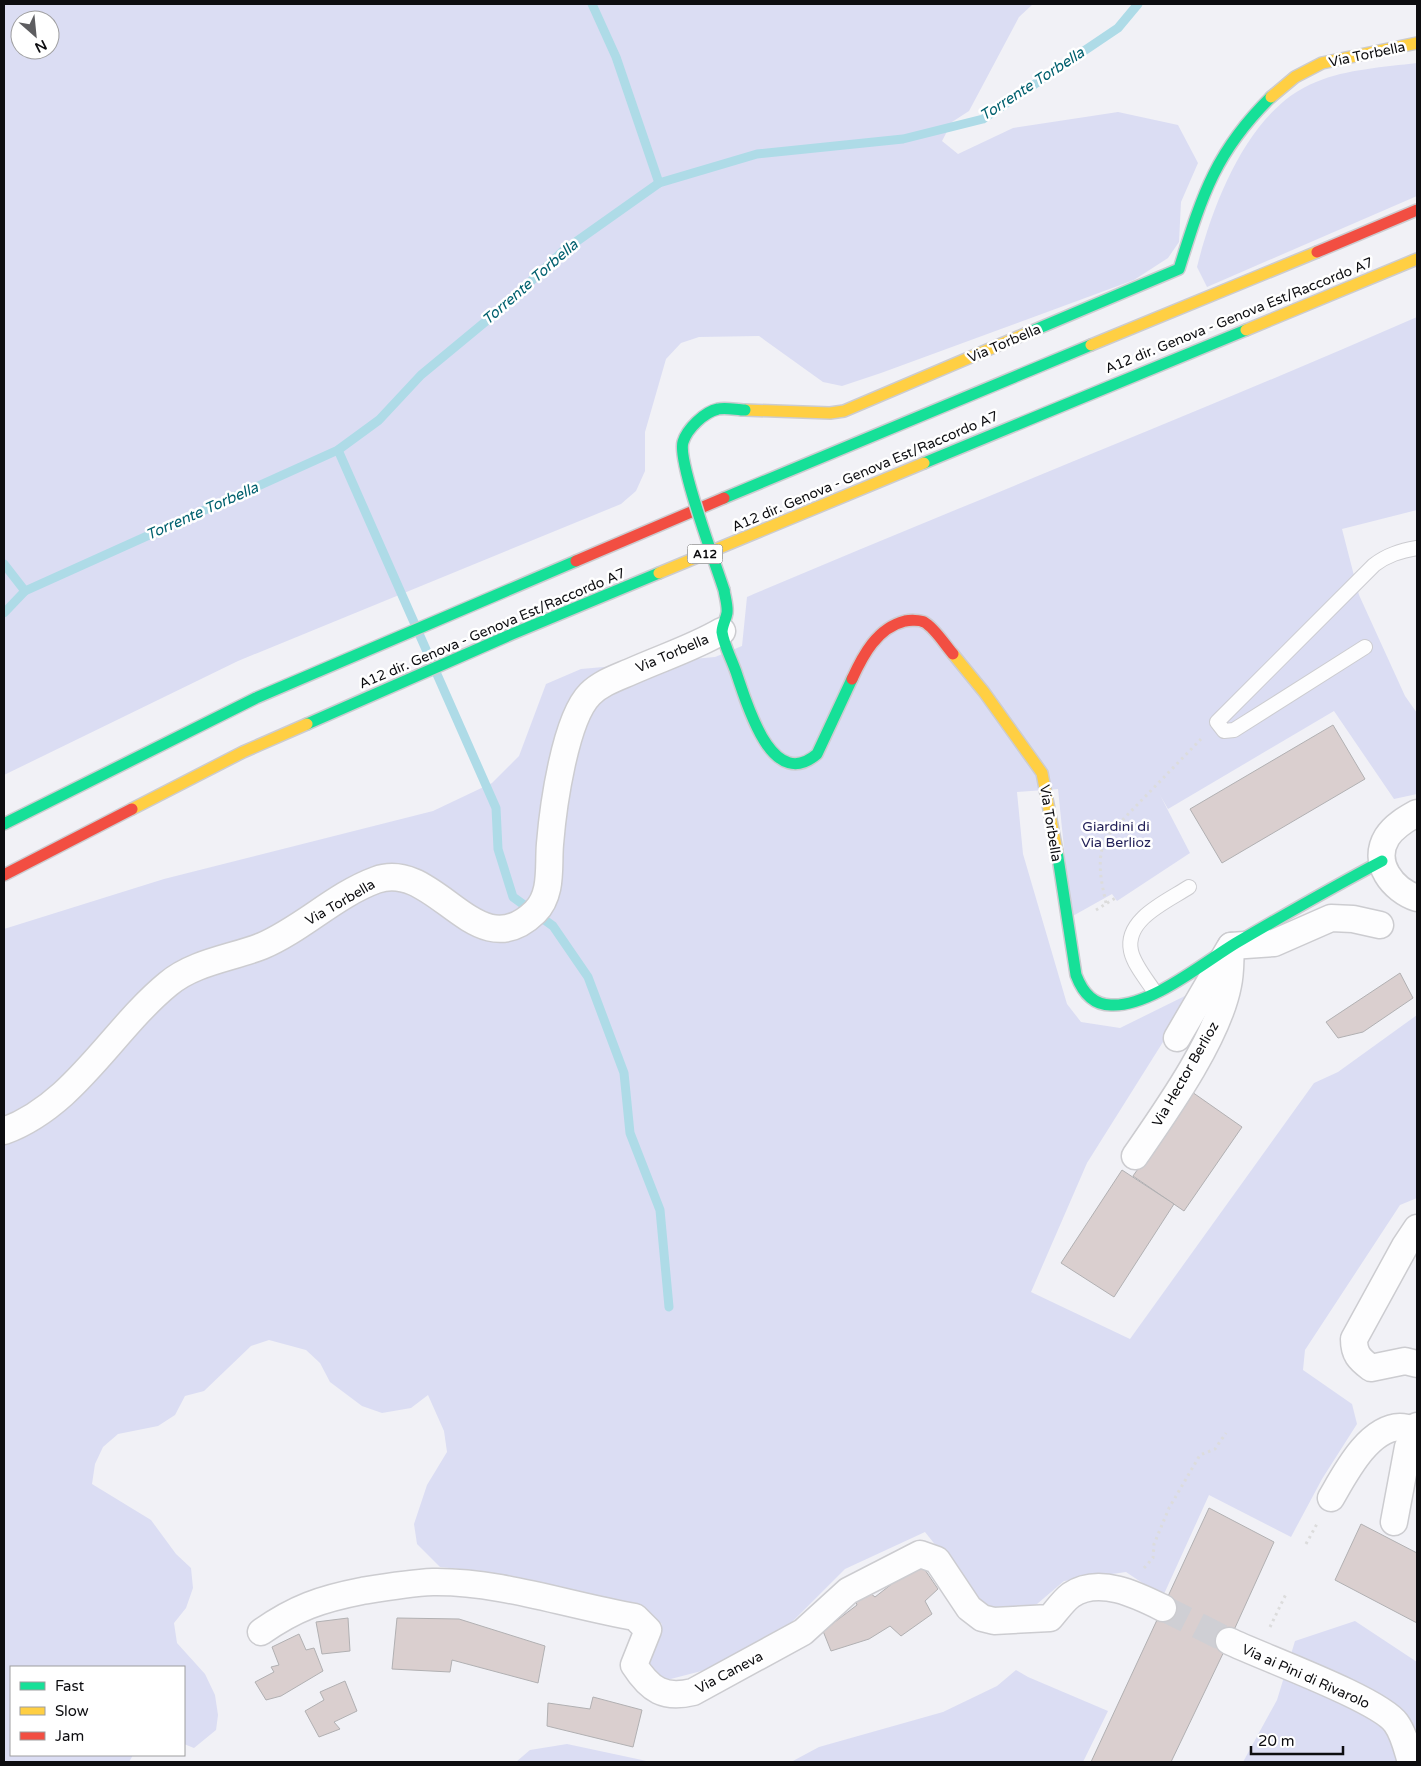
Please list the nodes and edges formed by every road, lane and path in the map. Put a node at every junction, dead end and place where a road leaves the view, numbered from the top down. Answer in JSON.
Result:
{"nodes":[{"id":1,"x":1417,"y":43,"type":"edge"},
{"id":2,"x":1417,"y":210,"type":"edge"},
{"id":3,"x":1417,"y":258,"type":"edge"},
{"id":4,"x":1417,"y":548,"type":"edge"},
{"id":5,"x":722,"y":631,"type":"junction"},
{"id":6,"x":1364,"y":647,"type":"dead end"},
{"id":7,"x":1217,"y":722,"type":"junction"},
{"id":8,"x":1417,"y":813,"type":"edge"},
{"id":9,"x":4,"y":824,"type":"edge"},
{"id":10,"x":1382,"y":861,"type":"junction"},
{"id":11,"x":4,"y":874,"type":"edge"},
{"id":12,"x":1190,"y":888,"type":"dead end"},
{"id":13,"x":1417,"y":898,"type":"edge"},
{"id":14,"x":1106,"y":903,"type":"dead end"},
{"id":15,"x":1380,"y":925,"type":"dead end"},
{"id":16,"x":1231,"y":946,"type":"junction"},
{"id":17,"x":1154,"y":992,"type":"junction"},
{"id":18,"x":1177,"y":1038,"type":"dead end"},
{"id":19,"x":4,"y":1131,"type":"edge"},
{"id":20,"x":1136,"y":1156,"type":"dead end"},
{"id":21,"x":1416,"y":1231,"type":"edge"},
{"id":22,"x":1417,"y":1364,"type":"edge"},
{"id":23,"x":1416,"y":1428,"type":"edge"},
{"id":24,"x":1226,"y":1433,"type":"dead end"},
{"id":25,"x":1331,"y":1498,"type":"dead end"},
{"id":26,"x":1394,"y":1522,"type":"dead end"},
{"id":27,"x":1147,"y":1567,"type":"dead end"},
{"id":28,"x":1286,"y":1594,"type":"dead end"},
{"id":29,"x":1163,"y":1608,"type":"tunnel mouth"},
{"id":30,"x":261,"y":1632,"type":"dead end"},
{"id":31,"x":1229,"y":1641,"type":"tunnel mouth"},
{"id":32,"x":1258,"y":1655,"type":"junction"},
{"id":33,"x":1411,"y":1762,"type":"edge"}],
"edges":[{"from":1,"to":5,"type":"main road","name":"Via Torbella","bridge":true},
{"from":2,"to":9,"type":"main road"},
{"from":3,"to":11,"type":"main road","name":"A12 dir. Genova - Genova Est/Raccordo A7","number":"A12"},
{"from":4,"to":7,"type":"lane"},
{"from":5,"to":17,"type":"main road","name":"Via Torbella"},
{"from":5,"to":19,"type":"street","name":"Via Torbella"},
{"from":6,"to":7,"type":"lane"},
{"from":7,"to":14,"type":"path"},
{"from":8,"to":10,"type":"street"},
{"from":10,"to":13,"type":"street"},
{"from":10,"to":16,"type":"main road","name":"Via Torbella"},
{"from":12,"to":17,"type":"lane"},
{"from":15,"to":16,"type":"street","name":"Via Torbella"},
{"from":16,"to":17,"type":"main road","name":"Via Torbella"},
{"from":16,"to":18,"type":"street","name":"Via Hector Berlioz"},
{"from":16,"to":20,"type":"street","name":"Via Hector Berlioz"},
{"from":21,"to":22,"type":"street"},
{"from":23,"to":25,"type":"street"},
{"from":23,"to":26,"type":"street"},
{"from":24,"to":27,"type":"path"},
{"from":28,"to":32,"type":"path"},
{"from":29,"to":30,"type":"street","name":"Via Caneva"},
{"from":31,"to":32,"type":"street","name":"Via ai Pini di Rivarolo"},
{"from":32,"to":33,"type":"street","name":"Via ai Pini di Rivarolo"}]}
